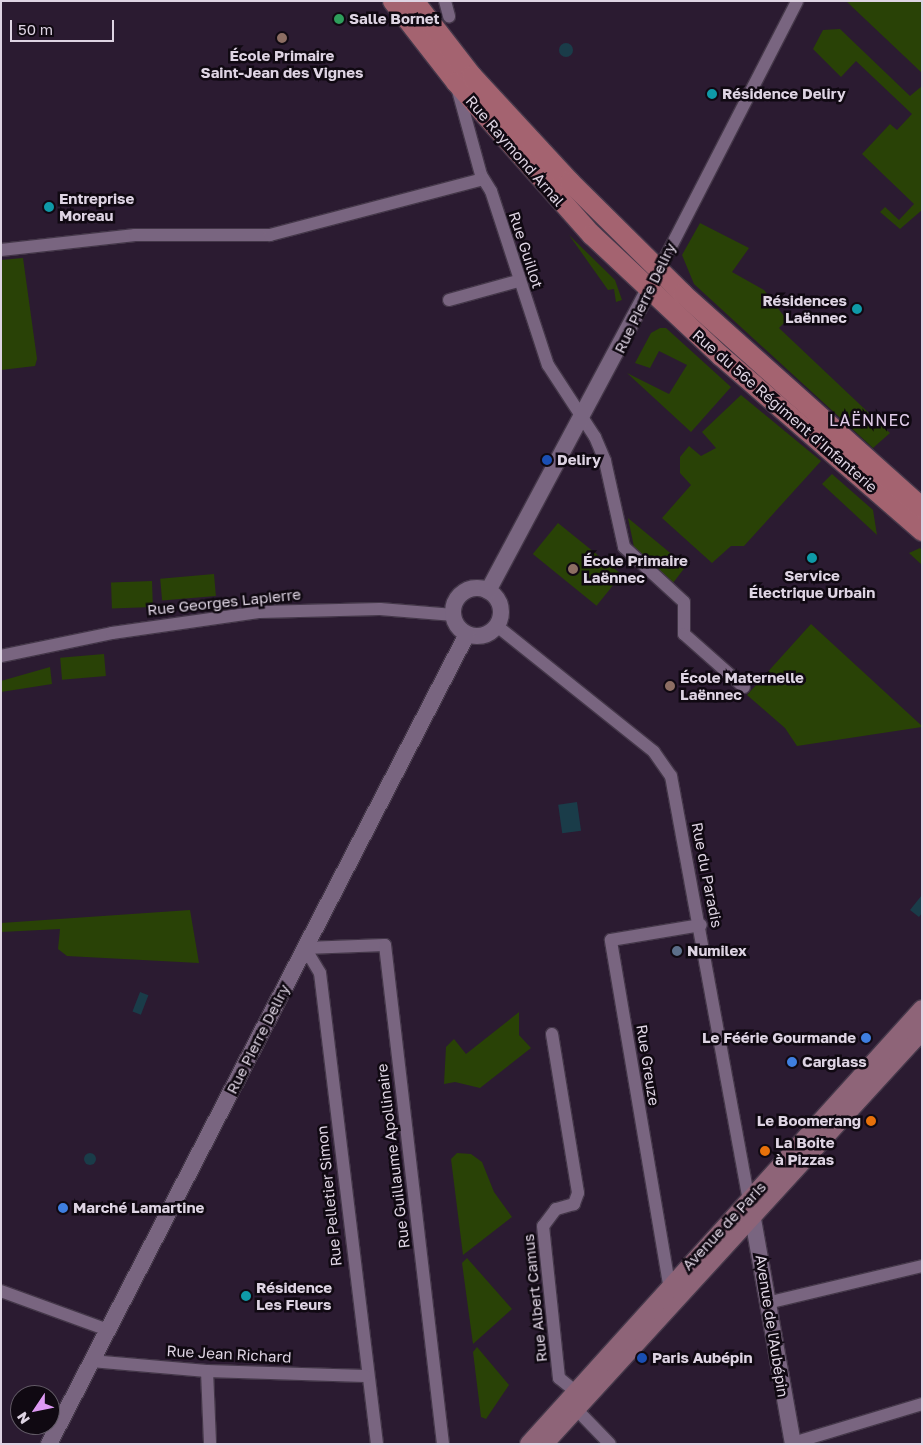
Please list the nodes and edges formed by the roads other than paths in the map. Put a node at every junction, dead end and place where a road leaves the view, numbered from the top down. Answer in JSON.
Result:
{"nodes":[{"id":1,"x":393,"y":1,"type":"edge"},
{"id":2,"x":414,"y":1,"type":"edge"},
{"id":3,"x":445,"y":1,"type":"edge"},
{"id":4,"x":797,"y":1,"type":"edge"},
{"id":5,"x":449,"y":16,"type":"dead end"},
{"id":6,"x":456,"y":82,"type":"junction"},
{"id":7,"x":482,"y":179,"type":"junction"},
{"id":8,"x":1,"y":250,"type":"edge"},
{"id":9,"x":659,"y":270,"type":"junction"},
{"id":10,"x":518,"y":281,"type":"junction"},
{"id":11,"x":650,"y":290,"type":"junction"},
{"id":12,"x":449,"y":300,"type":"dead end"},
{"id":13,"x":583,"y":420,"type":"junction"},
{"id":14,"x":922,"y":508,"type":"edge"},
{"id":15,"x":922,"y":531,"type":"edge"},
{"id":16,"x":488,"y":591,"type":"junction"},
{"id":17,"x":454,"y":615,"type":"junction"},
{"id":18,"x":497,"y":626,"type":"junction"},
{"id":19,"x":467,"y":634,"type":"junction"},
{"id":20,"x":4,"y":654,"type":"edge"},
{"id":21,"x":744,"y":687,"type":"dead end"},
{"id":22,"x":701,"y":925,"type":"junction"},
{"id":23,"x":305,"y":948,"type":"junction"},
{"id":24,"x":922,"y":1009,"type":"edge"},
{"id":25,"x":922,"y":1031,"type":"edge"},
{"id":26,"x":552,"y":1034,"type":"dead end"},
{"id":27,"x":751,"y":1208,"type":"junction"},
{"id":28,"x":922,"y":1266,"type":"edge"},
{"id":29,"x":669,"y":1284,"type":"junction"},
{"id":30,"x":1,"y":1291,"type":"edge"},
{"id":31,"x":767,"y":1303,"type":"junction"},
{"id":32,"x":108,"y":1330,"type":"junction"},
{"id":33,"x":91,"y":1361,"type":"junction"},
{"id":34,"x":207,"y":1371,"type":"junction"},
{"id":35,"x":365,"y":1376,"type":"junction"},
{"id":36,"x":576,"y":1392,"type":"junction"},
{"id":37,"x":922,"y":1404,"type":"edge"},
{"id":38,"x":577,"y":1410,"type":"junction"},
{"id":39,"x":793,"y":1443,"type":"edge"},
{"id":40,"x":50,"y":1444,"type":"edge"},
{"id":41,"x":210,"y":1444,"type":"edge"},
{"id":42,"x":376,"y":1444,"type":"edge"},
{"id":43,"x":443,"y":1444,"type":"edge"},
{"id":44,"x":529,"y":1444,"type":"edge"},
{"id":45,"x":544,"y":1444,"type":"edge"},
{"id":46,"x":610,"y":1444,"type":"edge"}],
"edges":[{"from":1,"to":6,"type":"main road","name":"Rue Raymond Arnal"},
{"from":2,"to":9,"type":"main road","name":"Rue Raymond Arnal"},
{"from":3,"to":5,"type":"street"},
{"from":4,"to":9,"type":"street","name":"Rue Pierre Deliry"},
{"from":6,"to":7,"type":"street","name":"Rue Guillot"},
{"from":6,"to":11,"type":"main road","name":"Rue Raymond Arnal"},
{"from":7,"to":8,"type":"street"},
{"from":7,"to":10,"type":"street","name":"Rue Guillot"},
{"from":9,"to":11,"type":"street","name":"Rue Pierre Deliry"},
{"from":9,"to":14,"type":"main road","name":"Rue du 56e Régiment d'Infanterie"},
{"from":10,"to":12,"type":"street"},
{"from":10,"to":13,"type":"street","name":"Rue Guillot"},
{"from":11,"to":13,"type":"street","name":"Rue Pierre Deliry"},
{"from":11,"to":15,"type":"main road","name":"Rue du 56e Régiment d'Infanterie"},
{"from":13,"to":16,"type":"street","name":"Rue Pierre Deliry"},
{"from":13,"to":21,"type":"street","name":"Rue Guillot"},
{"from":16,"to":17,"type":"street"},
{"from":16,"to":18,"type":"street"},
{"from":17,"to":19,"type":"street"},
{"from":17,"to":20,"type":"street","name":"Rue Georges Lapierre"},
{"from":18,"to":19,"type":"street"},
{"from":18,"to":22,"type":"street","name":"Rue du Paradis"},
{"from":19,"to":23,"type":"street","name":"Rue Pierre Deliry"},
{"from":22,"to":27,"type":"street","name":"Rue du Paradis"},
{"from":22,"to":29,"type":"street","name":"Rue Greuze"},
{"from":23,"to":32,"type":"street","name":"Rue Pierre Deliry"},
{"from":23,"to":35,"type":"street","name":"Rue Pelletier Simon"},
{"from":23,"to":43,"type":"street","name":"Rue Guillaume Apollinaire"},
{"from":24,"to":27,"type":"main road","name":"Avenue de Paris"},
{"from":25,"to":27,"type":"main road","name":"Avenue de Paris"},
{"from":26,"to":36,"type":"street","name":"Rue Albert Camus"},
{"from":27,"to":29,"type":"main road","name":"Avenue de Paris"},
{"from":27,"to":31,"type":"street","name":"Avenue de l'Aubépin"},
{"from":27,"to":38,"type":"main road","name":"Avenue de Paris"},
{"from":28,"to":31,"type":"street"},
{"from":29,"to":36,"type":"main road","name":"Avenue de Paris"},
{"from":30,"to":32,"type":"street"},
{"from":31,"to":39,"type":"street","name":"Avenue de l'Aubépin"},
{"from":32,"to":33,"type":"street","name":"Rue Pierre Deliry"},
{"from":33,"to":34,"type":"street","name":"Rue Jean Richard"},
{"from":33,"to":40,"type":"street","name":"Rue Pierre Deliry"},
{"from":34,"to":35,"type":"street","name":"Rue Jean Richard"},
{"from":34,"to":41,"type":"street"},
{"from":35,"to":42,"type":"street","name":"Rue Pelletier Simon"},
{"from":36,"to":44,"type":"main road","name":"Avenue de Paris"},
{"from":37,"to":39,"type":"street"},
{"from":38,"to":45,"type":"main road","name":"Avenue de Paris"},
{"from":38,"to":46,"type":"street"}]}
